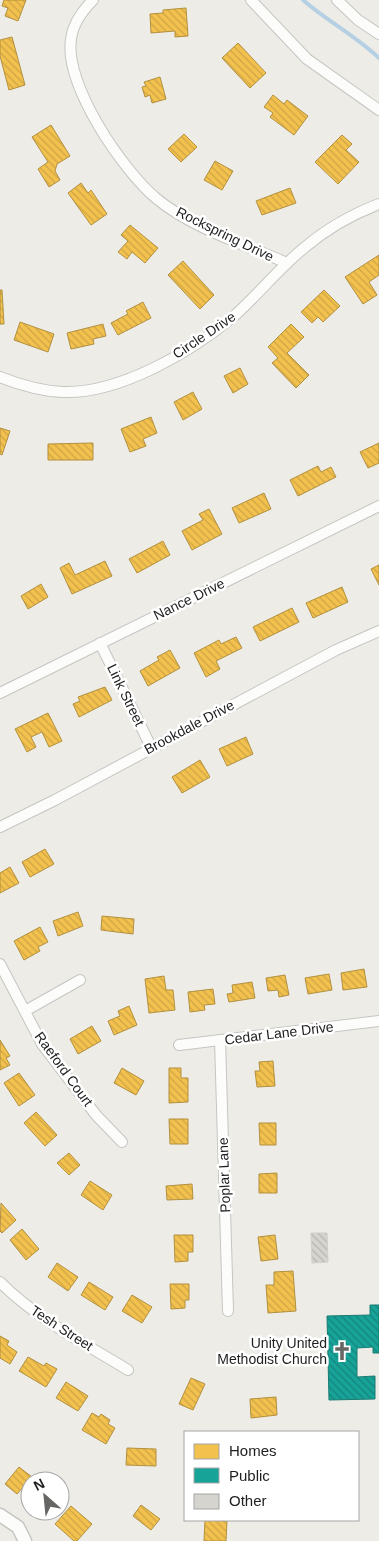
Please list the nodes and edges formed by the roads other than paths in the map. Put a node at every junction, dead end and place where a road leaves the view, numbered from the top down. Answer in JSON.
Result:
{"nodes":[{"id":1,"x":93,"y":0,"type":"edge"},
{"id":2,"x":251,"y":0,"type":"edge"},
{"id":3,"x":337,"y":0,"type":"edge"},
{"id":4,"x":379,"y":34,"type":"edge"},
{"id":5,"x":379,"y":110,"type":"edge"},
{"id":6,"x":379,"y":204,"type":"edge"},
{"id":7,"x":287,"y":263,"type":"junction"},
{"id":8,"x":0,"y":378,"type":"edge"},
{"id":9,"x":379,"y":506,"type":"edge"},
{"id":10,"x":379,"y":631,"type":"edge"},
{"id":11,"x":100,"y":643,"type":"junction"},
{"id":12,"x":0,"y":693,"type":"edge"},
{"id":13,"x":151,"y":747,"type":"junction"},
{"id":14,"x":0,"y":827,"type":"edge"},
{"id":15,"x":0,"y":964,"type":"edge"},
{"id":16,"x":80,"y":980,"type":"dead end"},
{"id":17,"x":25,"y":1011,"type":"junction"},
{"id":18,"x":379,"y":1021,"type":"edge"},
{"id":19,"x":220,"y":1040,"type":"junction"},
{"id":20,"x":179,"y":1044,"type":"dead end"},
{"id":21,"x":122,"y":1142,"type":"dead end"},
{"id":22,"x":0,"y":1282,"type":"edge"},
{"id":23,"x":228,"y":1310,"type":"dead end"},
{"id":24,"x":128,"y":1370,"type":"dead end"},
{"id":25,"x":0,"y":1515,"type":"edge"},
{"id":26,"x":25,"y":1541,"type":"edge"}],
"edges":[{"from":1,"to":7,"type":"street","name":"Rockspring Drive"},
{"from":2,"to":5,"type":"street"},
{"from":3,"to":4,"type":"street"},
{"from":6,"to":7,"type":"street","name":"Circle Drive"},
{"from":7,"to":8,"type":"street","name":"Circle Drive"},
{"from":9,"to":11,"type":"street","name":"Nance Drive"},
{"from":10,"to":13,"type":"street","name":"Brookdale Drive"},
{"from":11,"to":12,"type":"street","name":"Nance Drive"},
{"from":11,"to":13,"type":"street","name":"Link Street"},
{"from":13,"to":14,"type":"street","name":"Brookdale Drive"},
{"from":15,"to":17,"type":"street","name":"Raeford Court"},
{"from":16,"to":17,"type":"street"},
{"from":17,"to":21,"type":"street","name":"Raeford Court"},
{"from":18,"to":19,"type":"street","name":"Cedar Lane Drive"},
{"from":19,"to":20,"type":"street","name":"Cedar Lane Drive"},
{"from":19,"to":23,"type":"street","name":"Poplar Lane"},
{"from":22,"to":24,"type":"street","name":"Tesh Street"},
{"from":25,"to":26,"type":"street"}]}
